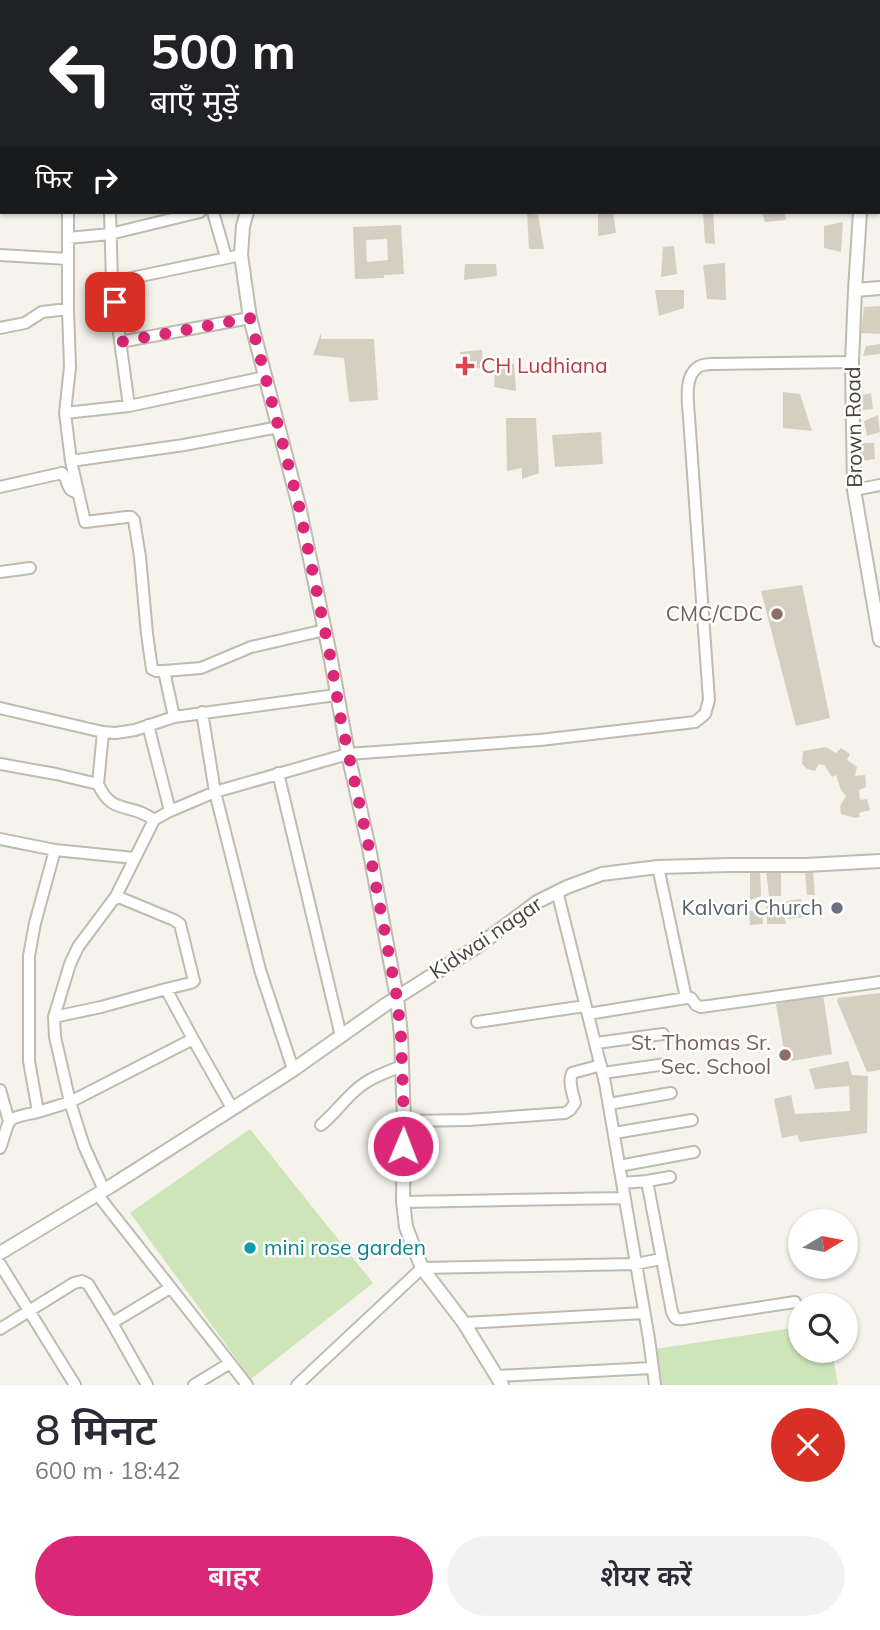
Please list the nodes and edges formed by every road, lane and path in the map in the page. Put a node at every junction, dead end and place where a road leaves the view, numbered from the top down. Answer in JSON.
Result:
{"nodes":[{"id":1,"x":68,"y":214,"type":"edge"},
{"id":2,"x":110,"y":214,"type":"edge"},
{"id":3,"x":192,"y":214,"type":"edge"},
{"id":4,"x":214,"y":214,"type":"edge"},
{"id":5,"x":246,"y":214,"type":"edge"},
{"id":6,"x":860,"y":214,"type":"edge"},
{"id":7,"x":110,"y":234,"type":"junction"},
{"id":8,"x":68,"y":238,"type":"junction"},
{"id":9,"x":0,"y":255,"type":"edge"},
{"id":10,"x":241,"y":255,"type":"junction"},
{"id":11,"x":226,"y":257,"type":"junction"},
{"id":12,"x":68,"y":259,"type":"junction"},
{"id":13,"x":112,"y":282,"type":"junction"},
{"id":14,"x":880,"y":288,"type":"edge"},
{"id":15,"x":855,"y":290,"type":"junction"},
{"id":16,"x":68,"y":309,"type":"junction"},
{"id":17,"x":250,"y":318,"type":"junction"},
{"id":18,"x":0,"y":328,"type":"edge"},
{"id":19,"x":120,"y":342,"type":"junction"},
{"id":20,"x":852,"y":362,"type":"junction"},
{"id":21,"x":265,"y":377,"type":"junction"},
{"id":22,"x":129,"y":406,"type":"junction"},
{"id":23,"x":65,"y":413,"type":"junction"},
{"id":24,"x":279,"y":427,"type":"junction"},
{"id":25,"x":71,"y":461,"type":"junction"},
{"id":26,"x":880,"y":485,"type":"edge"},
{"id":27,"x":0,"y":487,"type":"edge"},
{"id":28,"x":854,"y":490,"type":"junction"},
{"id":29,"x":78,"y":492,"type":"junction"},
{"id":30,"x":30,"y":568,"type":"dead end"},
{"id":31,"x":0,"y":572,"type":"edge"},
{"id":32,"x":325,"y":630,"type":"junction"},
{"id":33,"x":880,"y":640,"type":"edge"},
{"id":34,"x":164,"y":671,"type":"junction"},
{"id":35,"x":336,"y":695,"type":"junction"},
{"id":36,"x":0,"y":708,"type":"edge"},
{"id":37,"x":202,"y":712,"type":"junction"},
{"id":38,"x":174,"y":717,"type":"junction"},
{"id":39,"x":148,"y":725,"type":"junction"},
{"id":40,"x":103,"y":732,"type":"junction"},
{"id":41,"x":348,"y":754,"type":"junction"},
{"id":42,"x":0,"y":764,"type":"edge"},
{"id":43,"x":278,"y":773,"type":"junction"},
{"id":44,"x":98,"y":784,"type":"junction"},
{"id":45,"x":215,"y":792,"type":"junction"},
{"id":46,"x":170,"y":811,"type":"junction"},
{"id":47,"x":154,"y":820,"type":"junction"},
{"id":48,"x":2,"y":843,"type":"edge"},
{"id":49,"x":55,"y":849,"type":"junction"},
{"id":50,"x":134,"y":858,"type":"junction"},
{"id":51,"x":880,"y":861,"type":"edge"},
{"id":52,"x":658,"y":867,"type":"junction"},
{"id":53,"x":557,"y":891,"type":"junction"},
{"id":54,"x":116,"y":896,"type":"junction"},
{"id":55,"x":880,"y":982,"type":"edge"},
{"id":56,"x":166,"y":989,"type":"junction"},
{"id":57,"x":397,"y":998,"type":"junction"},
{"id":58,"x":686,"y":998,"type":"junction"},
{"id":59,"x":586,"y":1010,"type":"junction"},
{"id":60,"x":54,"y":1017,"type":"junction"},
{"id":61,"x":477,"y":1022,"type":"dead end"},
{"id":62,"x":663,"y":1034,"type":"dead end"},
{"id":63,"x":341,"y":1036,"type":"junction"},
{"id":64,"x":193,"y":1039,"type":"junction"},
{"id":65,"x":596,"y":1043,"type":"junction"},
{"id":66,"x":666,"y":1064,"type":"dead end"},
{"id":67,"x":402,"y":1066,"type":"junction"},
{"id":68,"x":293,"y":1069,"type":"junction"},
{"id":69,"x":602,"y":1069,"type":"junction"},
{"id":70,"x":0,"y":1090,"type":"edge"},
{"id":71,"x":671,"y":1093,"type":"dead end"},
{"id":72,"x":70,"y":1102,"type":"junction"},
{"id":73,"x":609,"y":1104,"type":"junction"},
{"id":74,"x":232,"y":1108,"type":"junction"},
{"id":75,"x":38,"y":1112,"type":"junction"},
{"id":76,"x":691,"y":1120,"type":"dead end"},
{"id":77,"x":9,"y":1121,"type":"junction"},
{"id":78,"x":404,"y":1121,"type":"junction"},
{"id":79,"x":321,"y":1125,"type":"dead end"},
{"id":80,"x":614,"y":1133,"type":"junction"},
{"id":81,"x":0,"y":1148,"type":"edge"},
{"id":82,"x":694,"y":1152,"type":"dead end"},
{"id":83,"x":619,"y":1167,"type":"junction"},
{"id":84,"x":670,"y":1177,"type":"dead end"},
{"id":85,"x":647,"y":1181,"type":"junction"},
{"id":86,"x":622,"y":1183,"type":"junction"},
{"id":87,"x":100,"y":1192,"type":"junction"},
{"id":88,"x":625,"y":1198,"type":"junction"},
{"id":89,"x":403,"y":1202,"type":"junction"},
{"id":90,"x":0,"y":1253,"type":"edge"},
{"id":91,"x":661,"y":1259,"type":"junction"},
{"id":92,"x":0,"y":1264,"type":"edge"},
{"id":93,"x":636,"y":1264,"type":"junction"},
{"id":94,"x":422,"y":1268,"type":"junction"},
{"id":95,"x":170,"y":1288,"type":"junction"},
{"id":96,"x":788,"y":1303,"type":"edge"},
{"id":97,"x":29,"y":1311,"type":"junction"},
{"id":98,"x":644,"y":1313,"type":"junction"},
{"id":99,"x":112,"y":1323,"type":"junction"},
{"id":100,"x":464,"y":1323,"type":"junction"},
{"id":101,"x":0,"y":1329,"type":"edge"},
{"id":102,"x":230,"y":1363,"type":"junction"},
{"id":103,"x":653,"y":1368,"type":"junction"},
{"id":104,"x":500,"y":1380,"type":"edge"},
{"id":105,"x":75,"y":1385,"type":"edge"},
{"id":106,"x":147,"y":1385,"type":"edge"},
{"id":107,"x":194,"y":1385,"type":"edge"},
{"id":108,"x":247,"y":1385,"type":"edge"},
{"id":109,"x":297,"y":1385,"type":"edge"},
{"id":110,"x":655,"y":1385,"type":"edge"}],
"edges":[{"from":1,"to":8,"type":"street"},
{"from":2,"to":7,"type":"street"},
{"from":3,"to":7,"type":"street"},
{"from":4,"to":11,"type":"street"},
{"from":5,"to":10,"type":"street"},
{"from":6,"to":15,"type":"street","name":"Brown Road"},
{"from":7,"to":8,"type":"street"},
{"from":7,"to":13,"type":"street"},
{"from":8,"to":12,"type":"street"},
{"from":9,"to":12,"type":"street"},
{"from":10,"to":11,"type":"street"},
{"from":10,"to":17,"type":"street"},
{"from":11,"to":13,"type":"street"},
{"from":12,"to":16,"type":"street"},
{"from":13,"to":19,"type":"street"},
{"from":14,"to":15,"type":"street"},
{"from":15,"to":20,"type":"street","name":"Brown Road"},
{"from":16,"to":18,"type":"street"},
{"from":16,"to":23,"type":"street"},
{"from":17,"to":19,"type":"street"},
{"from":17,"to":21,"type":"street"},
{"from":19,"to":22,"type":"street"},
{"from":20,"to":28,"type":"street","name":"Brown Road"},
{"from":20,"to":41,"type":"street"},
{"from":21,"to":22,"type":"street"},
{"from":21,"to":24,"type":"street"},
{"from":22,"to":23,"type":"street"},
{"from":23,"to":25,"type":"street"},
{"from":24,"to":25,"type":"street"},
{"from":24,"to":32,"type":"street"},
{"from":25,"to":29,"type":"street"},
{"from":26,"to":28,"type":"street"},
{"from":27,"to":29,"type":"street"},
{"from":28,"to":33,"type":"street","name":"Brown Road"},
{"from":29,"to":34,"type":"street"},
{"from":30,"to":31,"type":"street"},
{"from":32,"to":34,"type":"street"},
{"from":32,"to":35,"type":"street"},
{"from":34,"to":38,"type":"street"},
{"from":35,"to":37,"type":"street"},
{"from":35,"to":41,"type":"street"},
{"from":36,"to":40,"type":"street"},
{"from":37,"to":38,"type":"street"},
{"from":37,"to":45,"type":"street"},
{"from":38,"to":39,"type":"street"},
{"from":39,"to":40,"type":"street"},
{"from":39,"to":46,"type":"street"},
{"from":40,"to":44,"type":"street"},
{"from":41,"to":43,"type":"street"},
{"from":41,"to":57,"type":"street"},
{"from":42,"to":44,"type":"street"},
{"from":43,"to":45,"type":"street"},
{"from":43,"to":63,"type":"street"},
{"from":44,"to":47,"type":"street"},
{"from":45,"to":46,"type":"street"},
{"from":45,"to":68,"type":"street"},
{"from":46,"to":47,"type":"street"},
{"from":47,"to":50,"type":"street"},
{"from":48,"to":49,"type":"street"},
{"from":49,"to":50,"type":"street"},
{"from":49,"to":75,"type":"street"},
{"from":50,"to":54,"type":"street"},
{"from":51,"to":52,"type":"street","name":"Kidwai nagar"},
{"from":52,"to":53,"type":"street","name":"Kidwai nagar"},
{"from":52,"to":58,"type":"street"},
{"from":53,"to":57,"type":"street","name":"Kidwai nagar"},
{"from":53,"to":59,"type":"street"},
{"from":54,"to":56,"type":"street"},
{"from":54,"to":60,"type":"street"},
{"from":55,"to":58,"type":"street"},
{"from":56,"to":60,"type":"street"},
{"from":56,"to":64,"type":"street"},
{"from":57,"to":63,"type":"street","name":"Kidwai nagar"},
{"from":57,"to":67,"type":"street"},
{"from":58,"to":59,"type":"street"},
{"from":59,"to":61,"type":"street"},
{"from":59,"to":65,"type":"street"},
{"from":60,"to":72,"type":"street"},
{"from":62,"to":65,"type":"street"},
{"from":63,"to":68,"type":"street","name":"Kidwai nagar"},
{"from":64,"to":72,"type":"street"},
{"from":64,"to":74,"type":"street"},
{"from":65,"to":69,"type":"street"},
{"from":66,"to":69,"type":"street"},
{"from":67,"to":78,"type":"street"},
{"from":67,"to":79,"type":"street"},
{"from":68,"to":74,"type":"street","name":"Kidwai nagar"},
{"from":69,"to":73,"type":"street"},
{"from":69,"to":78,"type":"street"},
{"from":70,"to":77,"type":"street"},
{"from":71,"to":73,"type":"street"},
{"from":72,"to":75,"type":"street"},
{"from":72,"to":87,"type":"street"},
{"from":73,"to":80,"type":"street"},
{"from":74,"to":87,"type":"street","name":"Kidwai nagar"},
{"from":75,"to":77,"type":"street"},
{"from":76,"to":80,"type":"street"},
{"from":77,"to":81,"type":"street"},
{"from":78,"to":89,"type":"street"},
{"from":80,"to":83,"type":"street"},
{"from":82,"to":83,"type":"street"},
{"from":83,"to":86,"type":"street"},
{"from":84,"to":85,"type":"street"},
{"from":85,"to":86,"type":"street"},
{"from":85,"to":91,"type":"street"},
{"from":86,"to":88,"type":"street"},
{"from":87,"to":90,"type":"street","name":"Kidwai nagar"},
{"from":87,"to":95,"type":"street"},
{"from":88,"to":89,"type":"street"},
{"from":88,"to":93,"type":"street"},
{"from":89,"to":94,"type":"street"},
{"from":91,"to":93,"type":"street"},
{"from":91,"to":96,"type":"street"},
{"from":92,"to":97,"type":"street"},
{"from":93,"to":94,"type":"street"},
{"from":93,"to":98,"type":"street"},
{"from":94,"to":100,"type":"street"},
{"from":94,"to":109,"type":"street"},
{"from":95,"to":99,"type":"street"},
{"from":95,"to":102,"type":"street"},
{"from":97,"to":99,"type":"street"},
{"from":97,"to":101,"type":"street"},
{"from":97,"to":105,"type":"street"},
{"from":98,"to":100,"type":"street"},
{"from":98,"to":103,"type":"street"},
{"from":99,"to":106,"type":"street"},
{"from":100,"to":104,"type":"street"},
{"from":102,"to":107,"type":"street"},
{"from":102,"to":108,"type":"street"},
{"from":103,"to":104,"type":"street"},
{"from":103,"to":110,"type":"street"}]}
